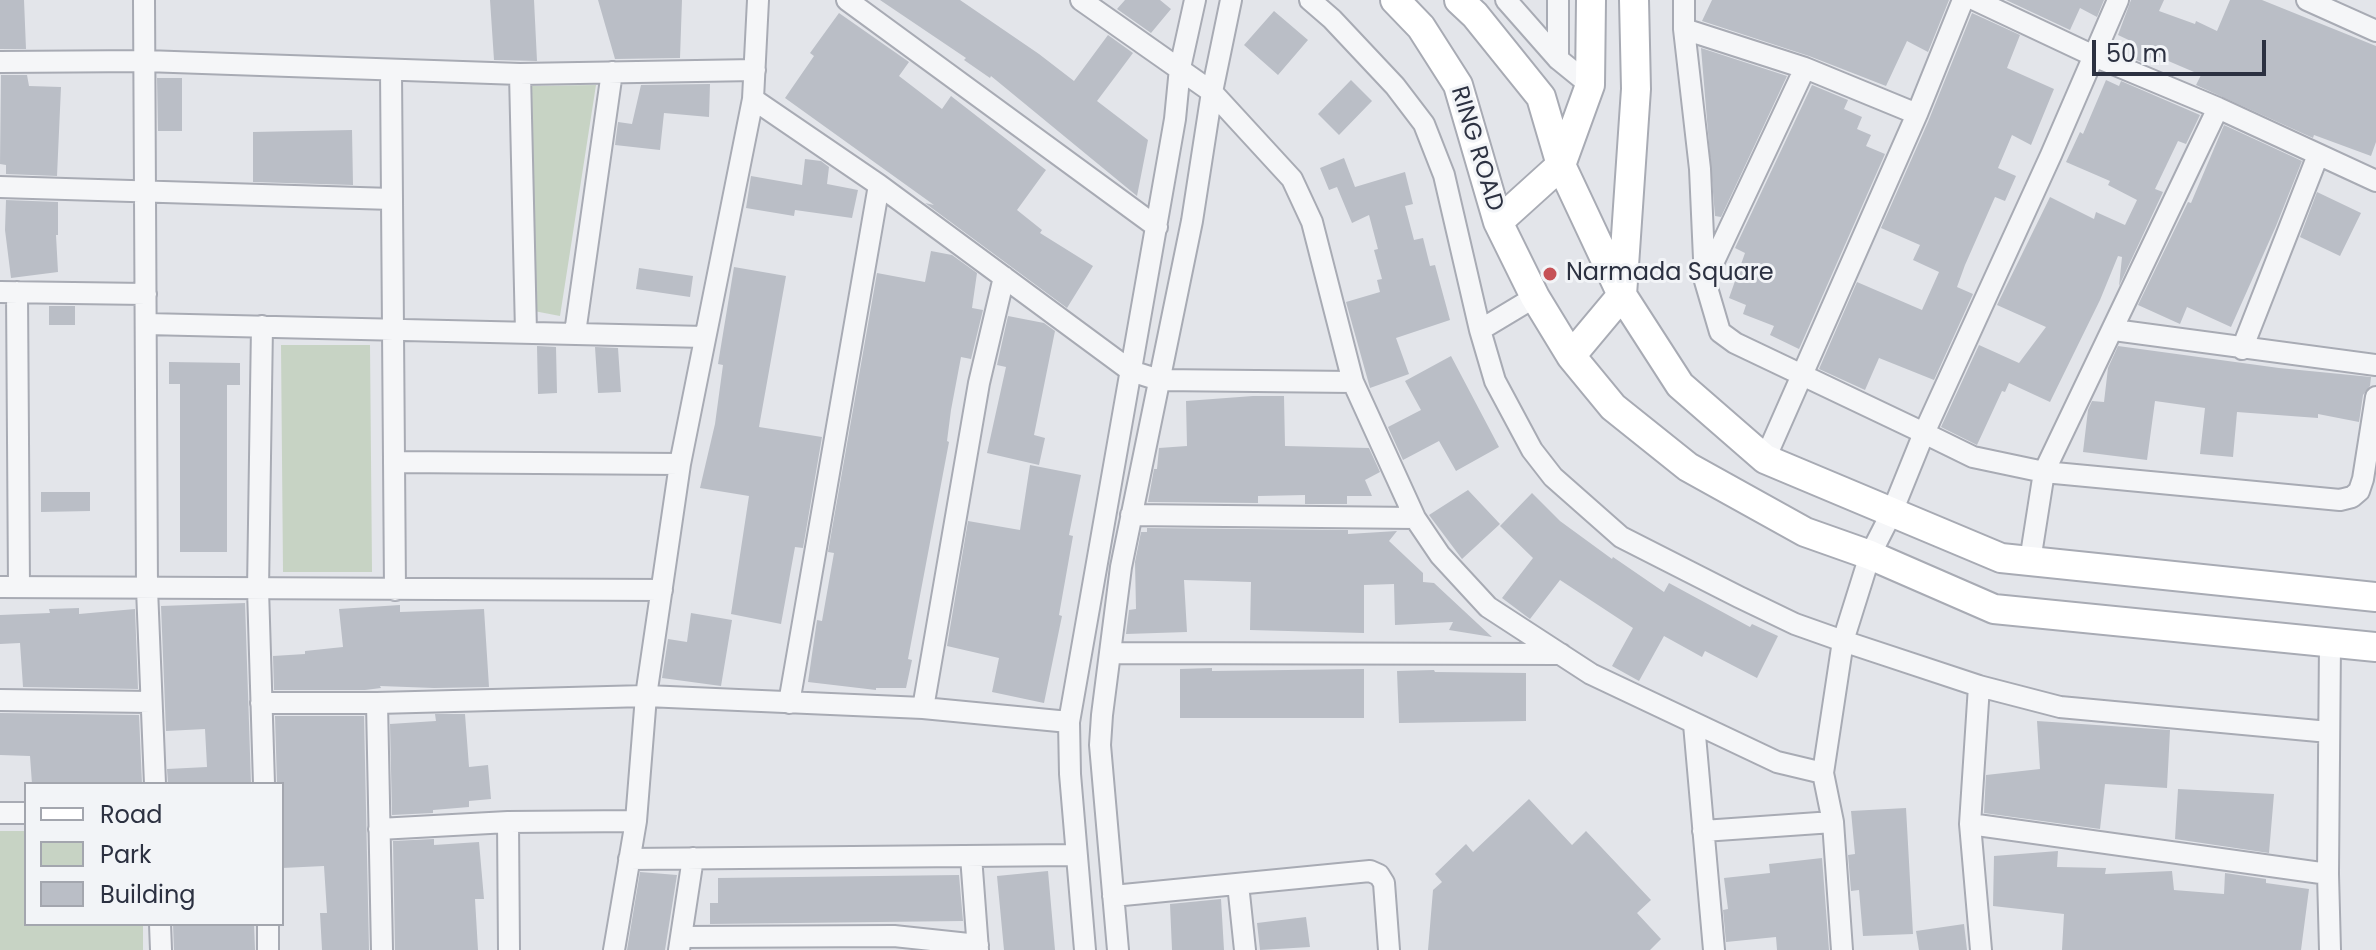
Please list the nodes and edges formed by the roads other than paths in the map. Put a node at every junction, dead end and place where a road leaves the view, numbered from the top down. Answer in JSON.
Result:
{"nodes":[{"id":1,"x":144,"y":0,"type":"edge"},
{"id":2,"x":758,"y":0,"type":"edge"},
{"id":3,"x":847,"y":0,"type":"edge"},
{"id":4,"x":1081,"y":0,"type":"edge"},
{"id":5,"x":1195,"y":0,"type":"edge"},
{"id":6,"x":1231,"y":0,"type":"edge"},
{"id":7,"x":1310,"y":0,"type":"edge"},
{"id":8,"x":1395,"y":0,"type":"edge"},
{"id":9,"x":1459,"y":0,"type":"edge"},
{"id":10,"x":1506,"y":0,"type":"edge"},
{"id":11,"x":1558,"y":0,"type":"edge"},
{"id":12,"x":1591,"y":0,"type":"edge"},
{"id":13,"x":1634,"y":0,"type":"edge"},
{"id":14,"x":1684,"y":0,"type":"edge"},
{"id":15,"x":1963,"y":0,"type":"edge"},
{"id":16,"x":1975,"y":0,"type":"edge"},
{"id":17,"x":2118,"y":0,"type":"edge"},
{"id":18,"x":2307,"y":0,"type":"edge"},
{"id":19,"x":1684,"y":29,"type":"junction"},
{"id":20,"x":2376,"y":31,"type":"edge"},
{"id":21,"x":2094,"y":56,"type":"junction"},
{"id":22,"x":1558,"y":59,"type":"junction"},
{"id":23,"x":145,"y":61,"type":"junction"},
{"id":24,"x":0,"y":62,"type":"edge"},
{"id":25,"x":1180,"y":68,"type":"junction"},
{"id":26,"x":1805,"y":68,"type":"junction"},
{"id":27,"x":755,"y":70,"type":"junction"},
{"id":28,"x":391,"y":71,"type":"junction"},
{"id":29,"x":612,"y":72,"type":"junction"},
{"id":30,"x":520,"y":74,"type":"junction"},
{"id":31,"x":1590,"y":85,"type":"junction"},
{"id":32,"x":1212,"y":92,"type":"junction"},
{"id":33,"x":753,"y":99,"type":"junction"},
{"id":34,"x":2218,"y":108,"type":"junction"},
{"id":35,"x":1917,"y":114,"type":"junction"},
{"id":36,"x":2318,"y":155,"type":"junction"},
{"id":37,"x":1561,"y":165,"type":"junction"},
{"id":38,"x":2376,"y":181,"type":"edge"},
{"id":39,"x":879,"y":185,"type":"junction"},
{"id":40,"x":0,"y":187,"type":"edge"},
{"id":41,"x":146,"y":193,"type":"junction"},
{"id":42,"x":392,"y":199,"type":"junction"},
{"id":43,"x":1498,"y":222,"type":"junction"},
{"id":44,"x":1157,"y":227,"type":"junction"},
{"id":45,"x":1004,"y":277,"type":"junction"},
{"id":46,"x":1705,"y":281,"type":"junction"},
{"id":47,"x":9,"y":292,"type":"edge"},
{"id":48,"x":146,"y":294,"type":"junction"},
{"id":49,"x":1622,"y":295,"type":"junction"},
{"id":50,"x":1535,"y":297,"type":"junction"},
{"id":51,"x":146,"y":324,"type":"junction"},
{"id":52,"x":262,"y":326,"type":"junction"},
{"id":53,"x":1480,"y":330,"type":"junction"},
{"id":54,"x":2114,"y":330,"type":"junction"},
{"id":55,"x":393,"y":331,"type":"junction"},
{"id":56,"x":526,"y":332,"type":"junction"},
{"id":57,"x":575,"y":333,"type":"junction"},
{"id":58,"x":705,"y":337,"type":"junction"},
{"id":59,"x":2242,"y":349,"type":"junction"},
{"id":60,"x":1571,"y":356,"type":"junction"},
{"id":61,"x":2376,"y":365,"type":"edge"},
{"id":62,"x":1131,"y":371,"type":"junction"},
{"id":63,"x":1800,"y":375,"type":"junction"},
{"id":64,"x":1159,"y":380,"type":"junction"},
{"id":65,"x":1353,"y":382,"type":"junction"},
{"id":66,"x":2376,"y":397,"type":"edge"},
{"id":67,"x":1924,"y":433,"type":"junction"},
{"id":68,"x":1765,"y":459,"type":"junction"},
{"id":69,"x":394,"y":462,"type":"junction"},
{"id":70,"x":680,"y":464,"type":"junction"},
{"id":71,"x":2044,"y":472,"type":"junction"},
{"id":72,"x":1892,"y":512,"type":"junction"},
{"id":73,"x":1131,"y":515,"type":"junction"},
{"id":74,"x":1415,"y":518,"type":"junction"},
{"id":75,"x":1870,"y":555,"type":"junction"},
{"id":76,"x":2030,"y":561,"type":"junction"},
{"id":77,"x":10,"y":587,"type":"edge"},
{"id":78,"x":147,"y":589,"type":"junction"},
{"id":79,"x":258,"y":589,"type":"junction"},
{"id":80,"x":395,"y":590,"type":"junction"},
{"id":81,"x":662,"y":590,"type":"junction"},
{"id":82,"x":2376,"y":597,"type":"edge"},
{"id":83,"x":1843,"y":641,"type":"junction"},
{"id":84,"x":2330,"y":643,"type":"junction"},
{"id":85,"x":2376,"y":647,"type":"edge"},
{"id":86,"x":1110,"y":653,"type":"junction"},
{"id":87,"x":1561,"y":654,"type":"junction"},
{"id":88,"x":1979,"y":686,"type":"junction"},
{"id":89,"x":646,"y":696,"type":"junction"},
{"id":90,"x":0,"y":700,"type":"edge"},
{"id":91,"x":151,"y":702,"type":"junction"},
{"id":92,"x":261,"y":703,"type":"junction"},
{"id":93,"x":377,"y":703,"type":"junction"},
{"id":94,"x":789,"y":703,"type":"junction"},
{"id":95,"x":923,"y":708,"type":"junction"},
{"id":96,"x":1069,"y":722,"type":"junction"},
{"id":97,"x":1694,"y":724,"type":"junction"},
{"id":98,"x":2329,"y":732,"type":"junction"},
{"id":99,"x":1823,"y":773,"type":"junction"},
{"id":100,"x":155,"y":782,"type":"edge"},
{"id":101,"x":264,"y":782,"type":"edge"},
{"id":102,"x":0,"y":813,"type":"edge"},
{"id":103,"x":24,"y":813,"type":"edge"},
{"id":104,"x":636,"y":821,"type":"junction"},
{"id":105,"x":508,"y":822,"type":"junction"},
{"id":106,"x":1833,"y":822,"type":"junction"},
{"id":107,"x":1970,"y":824,"type":"junction"},
{"id":108,"x":379,"y":829,"type":"junction"},
{"id":109,"x":1703,"y":831,"type":"junction"},
{"id":110,"x":971,"y":856,"type":"junction"},
{"id":111,"x":693,"y":858,"type":"junction"},
{"id":112,"x":629,"y":859,"type":"junction"},
{"id":113,"x":1076,"y":860,"type":"junction"},
{"id":114,"x":1110,"y":864,"type":"junction"},
{"id":115,"x":2328,"y":874,"type":"junction"},
{"id":116,"x":1238,"y":884,"type":"junction"},
{"id":117,"x":1113,"y":896,"type":"junction"},
{"id":118,"x":160,"y":926,"type":"edge"},
{"id":119,"x":268,"y":926,"type":"edge"},
{"id":120,"x":895,"y":943,"type":"edge"},
{"id":121,"x":681,"y":944,"type":"edge"},
{"id":122,"x":756,"y":944,"type":"edge"},
{"id":123,"x":978,"y":948,"type":"edge"},
{"id":124,"x":161,"y":950,"type":"edge"},
{"id":125,"x":268,"y":950,"type":"edge"},
{"id":126,"x":382,"y":950,"type":"edge"},
{"id":127,"x":509,"y":950,"type":"edge"},
{"id":128,"x":614,"y":950,"type":"edge"},
{"id":129,"x":1085,"y":950,"type":"edge"},
{"id":130,"x":1118,"y":950,"type":"edge"},
{"id":131,"x":1245,"y":950,"type":"edge"},
{"id":132,"x":1389,"y":950,"type":"edge"},
{"id":133,"x":1714,"y":950,"type":"edge"},
{"id":134,"x":1842,"y":950,"type":"edge"},
{"id":135,"x":1981,"y":950,"type":"edge"},
{"id":136,"x":2330,"y":950,"type":"edge"}],
"edges":[{"from":1,"to":23,"type":"street"},
{"from":2,"to":27,"type":"street"},
{"from":3,"to":44,"type":"street"},
{"from":4,"to":25,"type":"street"},
{"from":5,"to":25,"type":"street"},
{"from":6,"to":32,"type":"street"},
{"from":7,"to":53,"type":"street"},
{"from":8,"to":43,"type":"main road","name":"RING ROAD"},
{"from":9,"to":37,"type":"main road"},
{"from":10,"to":22,"type":"street"},
{"from":11,"to":22,"type":"street"},
{"from":12,"to":31,"type":"main road"},
{"from":13,"to":49,"type":"main road"},
{"from":14,"to":19,"type":"street"},
{"from":15,"to":35,"type":"street"},
{"from":16,"to":21,"type":"street"},
{"from":17,"to":21,"type":"street"},
{"from":18,"to":20,"type":"street"},
{"from":19,"to":26,"type":"street"},
{"from":19,"to":46,"type":"street"},
{"from":21,"to":34,"type":"street"},
{"from":21,"to":67,"type":"street"},
{"from":22,"to":31,"type":"street"},
{"from":23,"to":24,"type":"street"},
{"from":23,"to":28,"type":"street"},
{"from":23,"to":41,"type":"street"},
{"from":25,"to":32,"type":"street"},
{"from":25,"to":44,"type":"street"},
{"from":26,"to":35,"type":"street"},
{"from":26,"to":46,"type":"street"},
{"from":27,"to":29,"type":"street"},
{"from":27,"to":33,"type":"street"},
{"from":28,"to":30,"type":"street"},
{"from":28,"to":42,"type":"street"},
{"from":29,"to":30,"type":"street"},
{"from":29,"to":57,"type":"street"},
{"from":30,"to":56,"type":"street"},
{"from":31,"to":37,"type":"main road"},
{"from":32,"to":64,"type":"street"},
{"from":32,"to":65,"type":"street"},
{"from":33,"to":39,"type":"street"},
{"from":33,"to":58,"type":"street"},
{"from":34,"to":36,"type":"street"},
{"from":34,"to":54,"type":"street"},
{"from":35,"to":63,"type":"street"},
{"from":36,"to":38,"type":"street"},
{"from":36,"to":59,"type":"street"},
{"from":37,"to":43,"type":"main road"},
{"from":37,"to":49,"type":"main road"},
{"from":39,"to":45,"type":"street"},
{"from":39,"to":94,"type":"street"},
{"from":40,"to":41,"type":"street"},
{"from":41,"to":42,"type":"street"},
{"from":41,"to":48,"type":"street"},
{"from":42,"to":55,"type":"street"},
{"from":43,"to":50,"type":"main road","name":"RING ROAD"},
{"from":44,"to":62,"type":"street"},
{"from":45,"to":62,"type":"street"},
{"from":45,"to":95,"type":"street"},
{"from":46,"to":63,"type":"street"},
{"from":47,"to":48,"type":"street"},
{"from":47,"to":77,"type":"street"},
{"from":48,"to":51,"type":"street"},
{"from":49,"to":60,"type":"main road"},
{"from":49,"to":68,"type":"main road"},
{"from":50,"to":53,"type":"street"},
{"from":50,"to":60,"type":"main road","name":"RING ROAD"},
{"from":51,"to":52,"type":"street"},
{"from":51,"to":78,"type":"street"},
{"from":52,"to":55,"type":"street"},
{"from":52,"to":79,"type":"street"},
{"from":53,"to":83,"type":"street"},
{"from":54,"to":59,"type":"street"},
{"from":54,"to":71,"type":"street"},
{"from":55,"to":56,"type":"street"},
{"from":55,"to":69,"type":"street"},
{"from":56,"to":57,"type":"street"},
{"from":57,"to":58,"type":"street"},
{"from":58,"to":70,"type":"street"},
{"from":59,"to":61,"type":"street"},
{"from":60,"to":75,"type":"main road","name":"RING ROAD"},
{"from":62,"to":64,"type":"street"},
{"from":62,"to":96,"type":"street"},
{"from":63,"to":67,"type":"street"},
{"from":63,"to":68,"type":"street"},
{"from":64,"to":65,"type":"street"},
{"from":64,"to":73,"type":"street"},
{"from":65,"to":74,"type":"street"},
{"from":66,"to":71,"type":"street"},
{"from":67,"to":71,"type":"street"},
{"from":67,"to":72,"type":"street"},
{"from":68,"to":72,"type":"main road"},
{"from":69,"to":70,"type":"street"},
{"from":69,"to":80,"type":"street"},
{"from":70,"to":81,"type":"street"},
{"from":71,"to":76,"type":"street"},
{"from":72,"to":75,"type":"street"},
{"from":72,"to":76,"type":"main road"},
{"from":73,"to":74,"type":"street"},
{"from":73,"to":86,"type":"street"},
{"from":74,"to":87,"type":"street"},
{"from":75,"to":83,"type":"street"},
{"from":75,"to":84,"type":"main road","name":"RING ROAD"},
{"from":76,"to":82,"type":"main road"},
{"from":77,"to":78,"type":"street"},
{"from":78,"to":79,"type":"street"},
{"from":78,"to":91,"type":"street"},
{"from":79,"to":80,"type":"street"},
{"from":79,"to":92,"type":"street"},
{"from":80,"to":81,"type":"street"},
{"from":81,"to":89,"type":"street"},
{"from":83,"to":88,"type":"street"},
{"from":83,"to":99,"type":"street"},
{"from":84,"to":85,"type":"main road","name":"RING ROAD"},
{"from":84,"to":98,"type":"street"},
{"from":86,"to":87,"type":"street"},
{"from":86,"to":114,"type":"street"},
{"from":87,"to":97,"type":"street"},
{"from":88,"to":98,"type":"street"},
{"from":88,"to":107,"type":"street"},
{"from":89,"to":93,"type":"street"},
{"from":89,"to":94,"type":"street"},
{"from":89,"to":104,"type":"street"},
{"from":90,"to":91,"type":"street"},
{"from":91,"to":100,"type":"street"},
{"from":92,"to":93,"type":"street"},
{"from":92,"to":101,"type":"street"},
{"from":93,"to":108,"type":"street"},
{"from":94,"to":95,"type":"street"},
{"from":95,"to":96,"type":"street"},
{"from":96,"to":113,"type":"street"},
{"from":97,"to":99,"type":"street"},
{"from":97,"to":109,"type":"street"},
{"from":98,"to":115,"type":"street"},
{"from":99,"to":106,"type":"street"},
{"from":102,"to":103,"type":"street"},
{"from":104,"to":105,"type":"street"},
{"from":104,"to":112,"type":"street"},
{"from":105,"to":108,"type":"street"},
{"from":105,"to":127,"type":"street"},
{"from":106,"to":109,"type":"street"},
{"from":106,"to":134,"type":"street"},
{"from":107,"to":115,"type":"street"},
{"from":107,"to":135,"type":"street"},
{"from":108,"to":126,"type":"street"},
{"from":109,"to":133,"type":"street"},
{"from":110,"to":111,"type":"street"},
{"from":110,"to":113,"type":"street"},
{"from":110,"to":123,"type":"street"},
{"from":111,"to":112,"type":"street"},
{"from":111,"to":121,"type":"street"},
{"from":112,"to":128,"type":"street"},
{"from":113,"to":114,"type":"street"},
{"from":113,"to":129,"type":"street"},
{"from":114,"to":117,"type":"street"},
{"from":115,"to":136,"type":"street"},
{"from":116,"to":117,"type":"street"},
{"from":116,"to":131,"type":"street"},
{"from":116,"to":132,"type":"street"},
{"from":117,"to":130,"type":"street"},
{"from":118,"to":124,"type":"street"},
{"from":119,"to":125,"type":"street"},
{"from":120,"to":122,"type":"street"},
{"from":120,"to":123,"type":"street"},
{"from":121,"to":122,"type":"street"}]}
